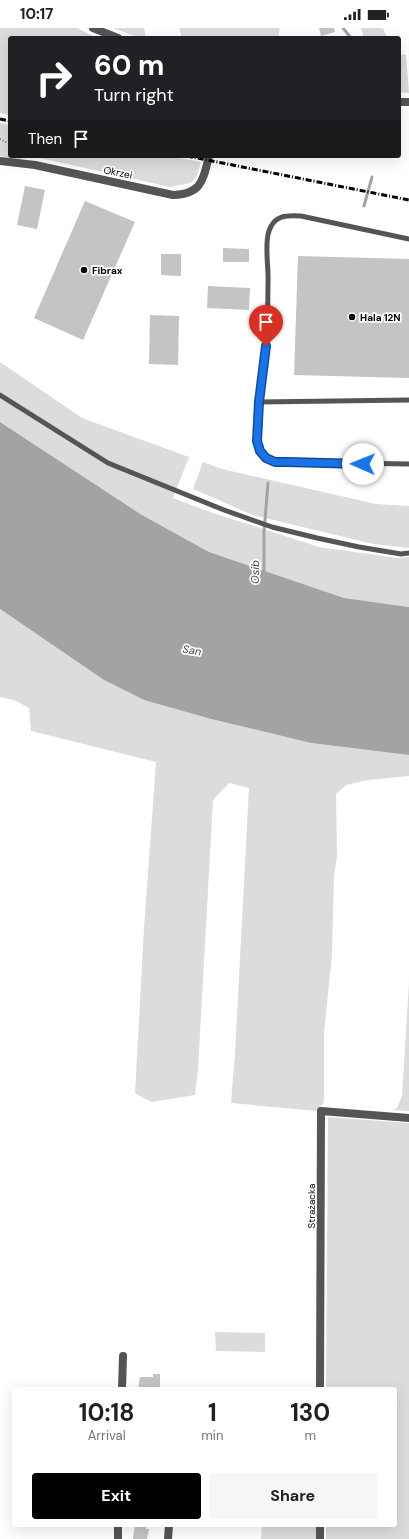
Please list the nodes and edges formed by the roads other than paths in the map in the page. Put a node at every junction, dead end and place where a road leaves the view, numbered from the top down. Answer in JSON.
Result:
{"nodes":[{"id":1,"x":93,"y":28,"type":"edge"},
{"id":2,"x":113,"y":36,"type":"edge"},
{"id":3,"x":209,"y":158,"type":"edge"},
{"id":4,"x":0,"y":161,"type":"edge"},
{"id":5,"x":409,"y":239,"type":"edge"},
{"id":6,"x":0,"y":395,"type":"edge"},
{"id":7,"x":409,"y":400,"type":"edge"},
{"id":8,"x":259,"y":402,"type":"junction"},
{"id":9,"x":409,"y":464,"type":"edge"},
{"id":10,"x":409,"y":553,"type":"edge"},
{"id":11,"x":409,"y":1118,"type":"edge"},
{"id":12,"x":123,"y":1356,"type":"dead end"},
{"id":13,"x":122,"y":1387,"type":"edge"},
{"id":14,"x":320,"y":1387,"type":"edge"},
{"id":15,"x":118,"y":1527,"type":"edge"},
{"id":16,"x":169,"y":1527,"type":"edge"},
{"id":17,"x":320,"y":1527,"type":"edge"},
{"id":18,"x":118,"y":1539,"type":"edge"},
{"id":19,"x":168,"y":1539,"type":"edge"},
{"id":20,"x":320,"y":1539,"type":"edge"}],
"edges":[{"from":1,"to":2,"type":"street"},
{"from":3,"to":4,"type":"street","name":"Okrzei"},
{"from":5,"to":8,"type":"lane"},
{"from":6,"to":10,"type":"lane"},
{"from":7,"to":8,"type":"lane"},
{"from":8,"to":9,"type":"lane"},
{"from":11,"to":14,"type":"street","name":"Strażacka"},
{"from":12,"to":13,"type":"street"},
{"from":15,"to":18,"type":"street"},
{"from":16,"to":19,"type":"street"},
{"from":17,"to":20,"type":"street"}]}
